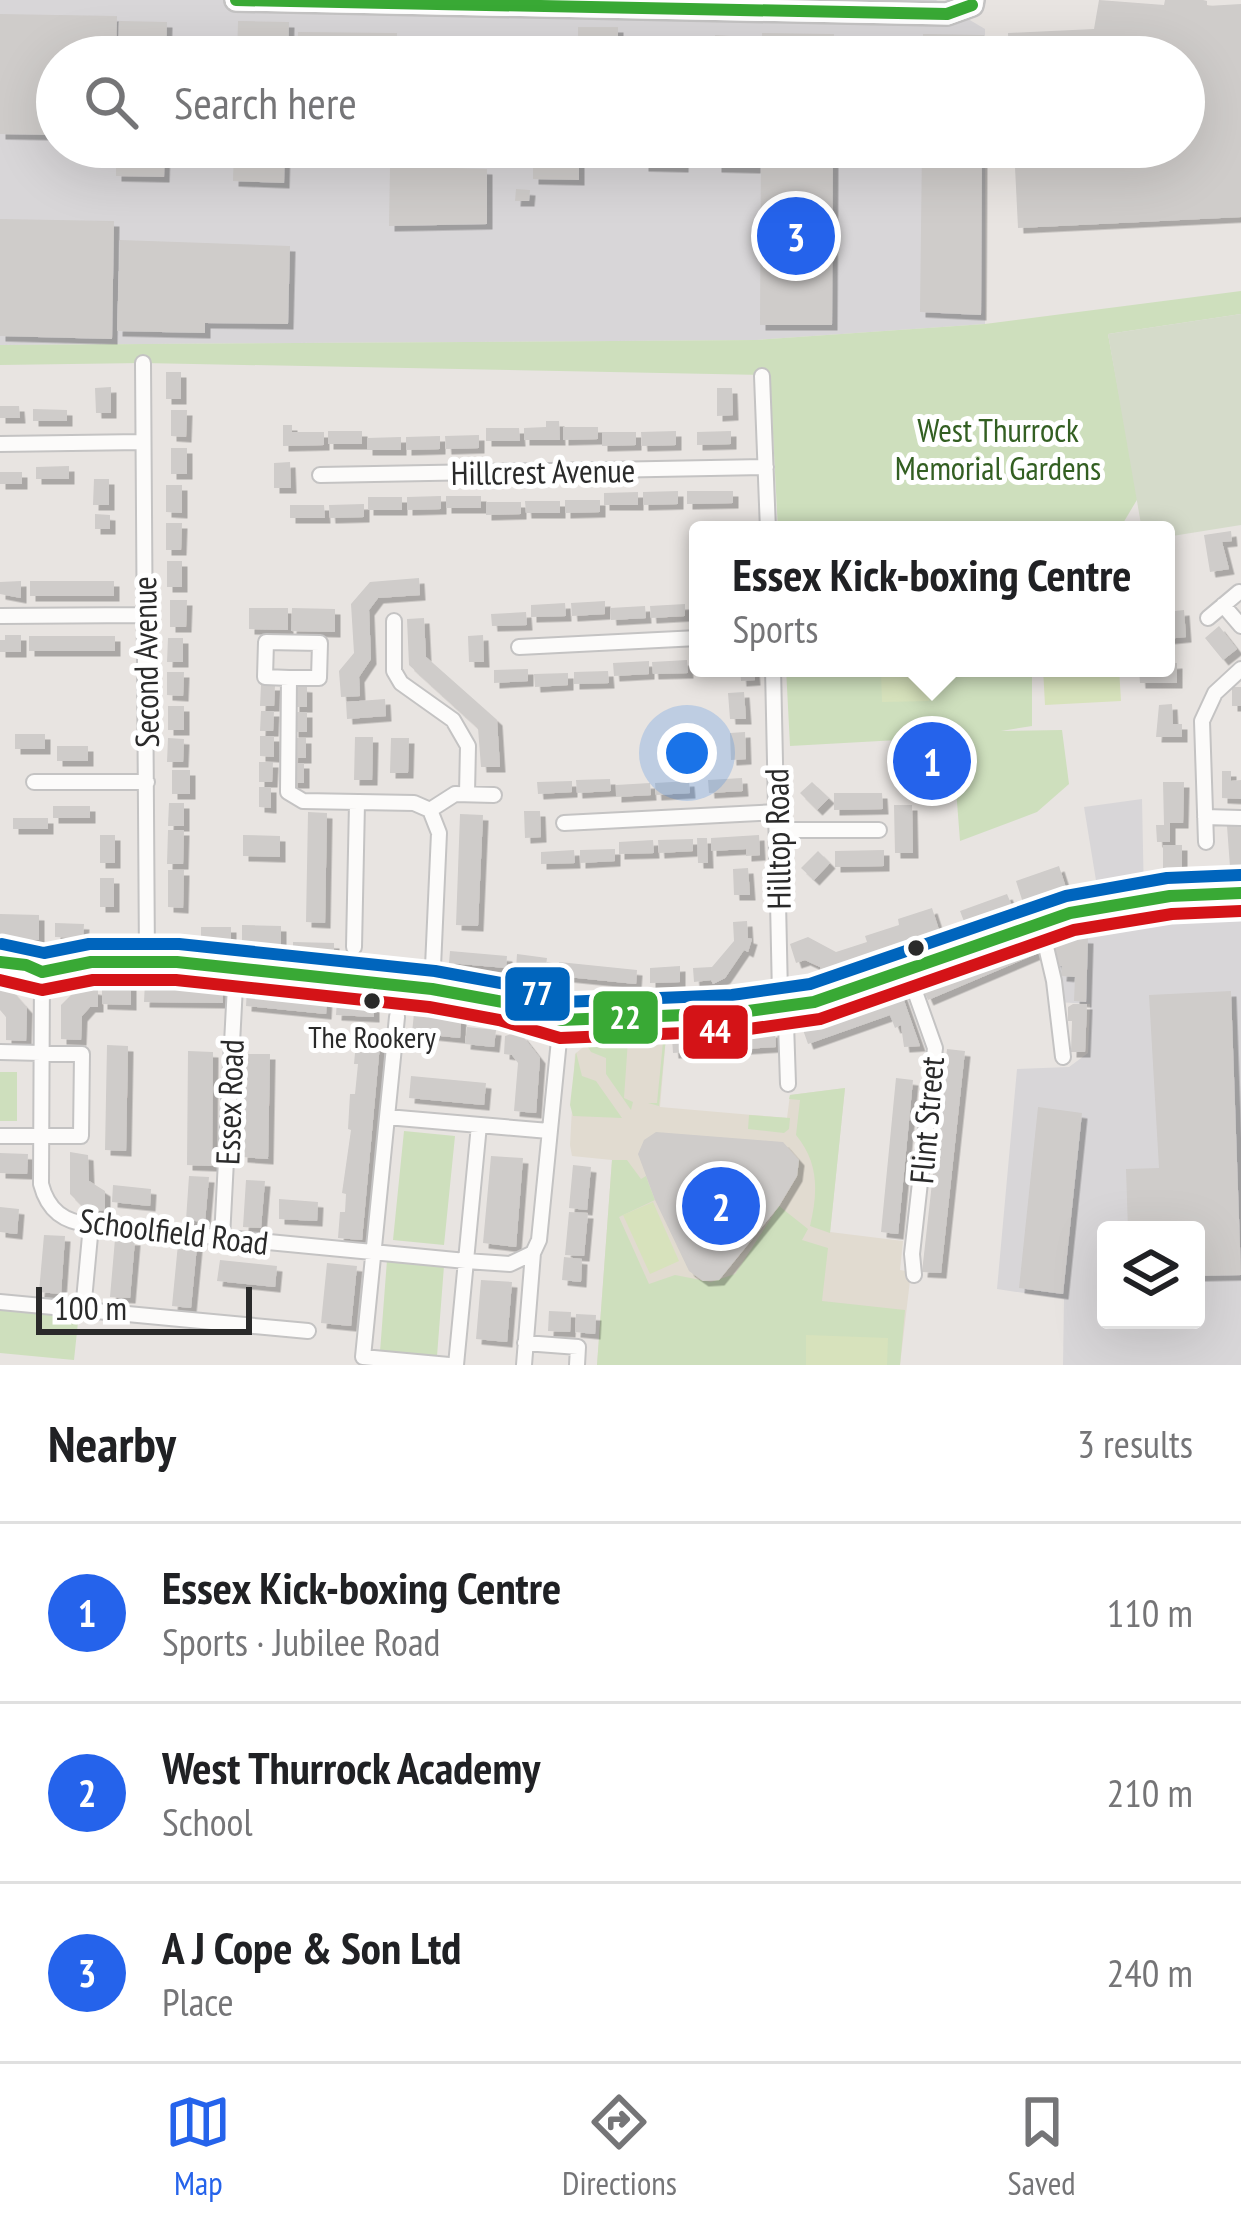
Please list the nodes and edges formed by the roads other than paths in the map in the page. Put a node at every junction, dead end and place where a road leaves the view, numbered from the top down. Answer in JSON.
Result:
{"nodes":[{"id":1,"x":236,"y":0,"type":"edge"},
{"id":2,"x":973,"y":3,"type":"edge"},
{"id":3,"x":143,"y":363,"type":"dead end"},
{"id":4,"x":762,"y":376,"type":"dead end"},
{"id":5,"x":142,"y":442,"type":"junction"},
{"id":6,"x":0,"y":444,"type":"edge"},
{"id":7,"x":766,"y":467,"type":"junction"},
{"id":8,"x":320,"y":475,"type":"dead end"},
{"id":9,"x":769,"y":521,"type":"edge"},
{"id":10,"x":1239,"y":592,"type":"edge"},
{"id":11,"x":1223,"y":605,"type":"junction"},
{"id":12,"x":143,"y":615,"type":"junction"},
{"id":13,"x":0,"y":616,"type":"edge"},
{"id":14,"x":1208,"y":618,"type":"dead end"},
{"id":15,"x":394,"y":621,"type":"dead end"},
{"id":16,"x":1241,"y":626,"type":"edge"},
{"id":17,"x":689,"y":638,"type":"edge"},
{"id":18,"x":519,"y":647,"type":"dead end"},
{"id":19,"x":1241,"y":669,"type":"edge"},
{"id":20,"x":773,"y":677,"type":"edge"},
{"id":21,"x":290,"y":678,"type":"junction"},
{"id":22,"x":34,"y":782,"type":"dead end"},
{"id":23,"x":147,"y":782,"type":"junction"},
{"id":24,"x":467,"y":793,"type":"junction"},
{"id":25,"x":494,"y":795,"type":"dead end"},
{"id":26,"x":357,"y":803,"type":"junction"},
{"id":27,"x":430,"y":810,"type":"junction"},
{"id":28,"x":777,"y":812,"type":"junction"},
{"id":29,"x":1205,"y":817,"type":"junction"},
{"id":30,"x":1241,"y":818,"type":"edge"},
{"id":31,"x":564,"y":823,"type":"dead end"},
{"id":32,"x":778,"y":830,"type":"junction"},
{"id":33,"x":879,"y":830,"type":"dead end"},
{"id":34,"x":1206,"y":842,"type":"dead end"},
{"id":35,"x":1241,"y":893,"type":"edge"},
{"id":36,"x":1040,"y":921,"type":"junction"},
{"id":37,"x":354,"y":947,"type":"dead end"},
{"id":38,"x":147,"y":961,"type":"junction"},
{"id":39,"x":0,"y":962,"type":"edge"},
{"id":40,"x":236,"y":966,"type":"junction"},
{"id":41,"x":908,"y":969,"type":"junction"},
{"id":42,"x":42,"y":972,"type":"junction"},
{"id":43,"x":432,"y":989,"type":"junction"},
{"id":44,"x":782,"y":1009,"type":"junction"},
{"id":45,"x":397,"y":1017,"type":"dead end"},
{"id":46,"x":561,"y":1020,"type":"junction"},
{"id":47,"x":0,"y":1052,"type":"edge"},
{"id":48,"x":44,"y":1053,"type":"junction"},
{"id":49,"x":1063,"y":1057,"type":"dead end"},
{"id":50,"x":788,"y":1084,"type":"dead end"},
{"id":51,"x":387,"y":1117,"type":"junction"},
{"id":52,"x":479,"y":1125,"type":"junction"},
{"id":53,"x":549,"y":1131,"type":"junction"},
{"id":54,"x":0,"y":1136,"type":"edge"},
{"id":55,"x":43,"y":1136,"type":"junction"},
{"id":56,"x":91,"y":1225,"type":"junction"},
{"id":57,"x":222,"y":1238,"type":"junction"},
{"id":58,"x":374,"y":1251,"type":"junction"},
{"id":59,"x":533,"y":1253,"type":"junction"},
{"id":60,"x":466,"y":1261,"type":"junction"},
{"id":61,"x":914,"y":1275,"type":"dead end"},
{"id":62,"x":0,"y":1302,"type":"edge"},
{"id":63,"x":83,"y":1311,"type":"junction"},
{"id":64,"x":308,"y":1331,"type":"dead end"},
{"id":65,"x":525,"y":1343,"type":"junction"},
{"id":66,"x":452,"y":1365,"type":"edge"},
{"id":67,"x":524,"y":1365,"type":"edge"},
{"id":68,"x":577,"y":1365,"type":"edge"}],
"edges":[{"from":1,"to":2,"type":"street"},
{"from":3,"to":5,"type":"street","name":"Second Avenue"},
{"from":4,"to":7,"type":"street"},
{"from":5,"to":6,"type":"street"},
{"from":5,"to":12,"type":"street","name":"Second Avenue"},
{"from":7,"to":8,"type":"street","name":"Hillcrest Avenue"},
{"from":7,"to":9,"type":"street"},
{"from":10,"to":11,"type":"street"},
{"from":11,"to":14,"type":"street"},
{"from":11,"to":16,"type":"street"},
{"from":12,"to":13,"type":"street"},
{"from":12,"to":23,"type":"street","name":"Second Avenue"},
{"from":15,"to":24,"type":"street"},
{"from":17,"to":18,"type":"street"},
{"from":19,"to":29,"type":"street"},
{"from":20,"to":28,"type":"street","name":"Hilltop Road"},
{"from":21,"to":21,"type":"street"},
{"from":21,"to":26,"type":"street"},
{"from":22,"to":23,"type":"street"},
{"from":23,"to":38,"type":"street","name":"Second Avenue"},
{"from":24,"to":25,"type":"street"},
{"from":24,"to":27,"type":"street"},
{"from":26,"to":27,"type":"street"},
{"from":26,"to":37,"type":"street"},
{"from":27,"to":43,"type":"street"},
{"from":28,"to":31,"type":"street"},
{"from":28,"to":32,"type":"street","name":"Hilltop Road"},
{"from":29,"to":30,"type":"street"},
{"from":29,"to":34,"type":"street"},
{"from":32,"to":33,"type":"street"},
{"from":32,"to":44,"type":"street","name":"Hilltop Road"},
{"from":35,"to":36,"type":"street"},
{"from":36,"to":41,"type":"street"},
{"from":36,"to":49,"type":"street"},
{"from":38,"to":40,"type":"street"},
{"from":38,"to":42,"type":"street"},
{"from":39,"to":42,"type":"street"},
{"from":40,"to":43,"type":"street"},
{"from":40,"to":57,"type":"street","name":"Essex Road"},
{"from":41,"to":44,"type":"street"},
{"from":41,"to":61,"type":"street","name":"Flint Street"},
{"from":42,"to":48,"type":"street","name":"Schoolfield Road"},
{"from":43,"to":46,"type":"street"},
{"from":44,"to":46,"type":"street"},
{"from":44,"to":50,"type":"street","name":"Hilltop Road"},
{"from":45,"to":51,"type":"street"},
{"from":46,"to":53,"type":"street"},
{"from":47,"to":48,"type":"street"},
{"from":48,"to":55,"type":"street","name":"Schoolfield Road"},
{"from":48,"to":55,"type":"street"},
{"from":51,"to":52,"type":"street"},
{"from":51,"to":58,"type":"street"},
{"from":52,"to":53,"type":"street"},
{"from":52,"to":60,"type":"street"},
{"from":53,"to":59,"type":"street"},
{"from":54,"to":55,"type":"street"},
{"from":55,"to":56,"type":"street","name":"Schoolfield Road"},
{"from":56,"to":57,"type":"street","name":"Schoolfield Road"},
{"from":56,"to":63,"type":"street"},
{"from":57,"to":58,"type":"street","name":"Schoolfield Road"},
{"from":58,"to":60,"type":"street","name":"Schoolfield Road"},
{"from":58,"to":66,"type":"street"},
{"from":59,"to":60,"type":"street","name":"Schoolfield Road"},
{"from":59,"to":65,"type":"street"},
{"from":60,"to":66,"type":"street"},
{"from":62,"to":63,"type":"street"},
{"from":63,"to":64,"type":"street"},
{"from":65,"to":67,"type":"street"},
{"from":65,"to":68,"type":"street"}]}
